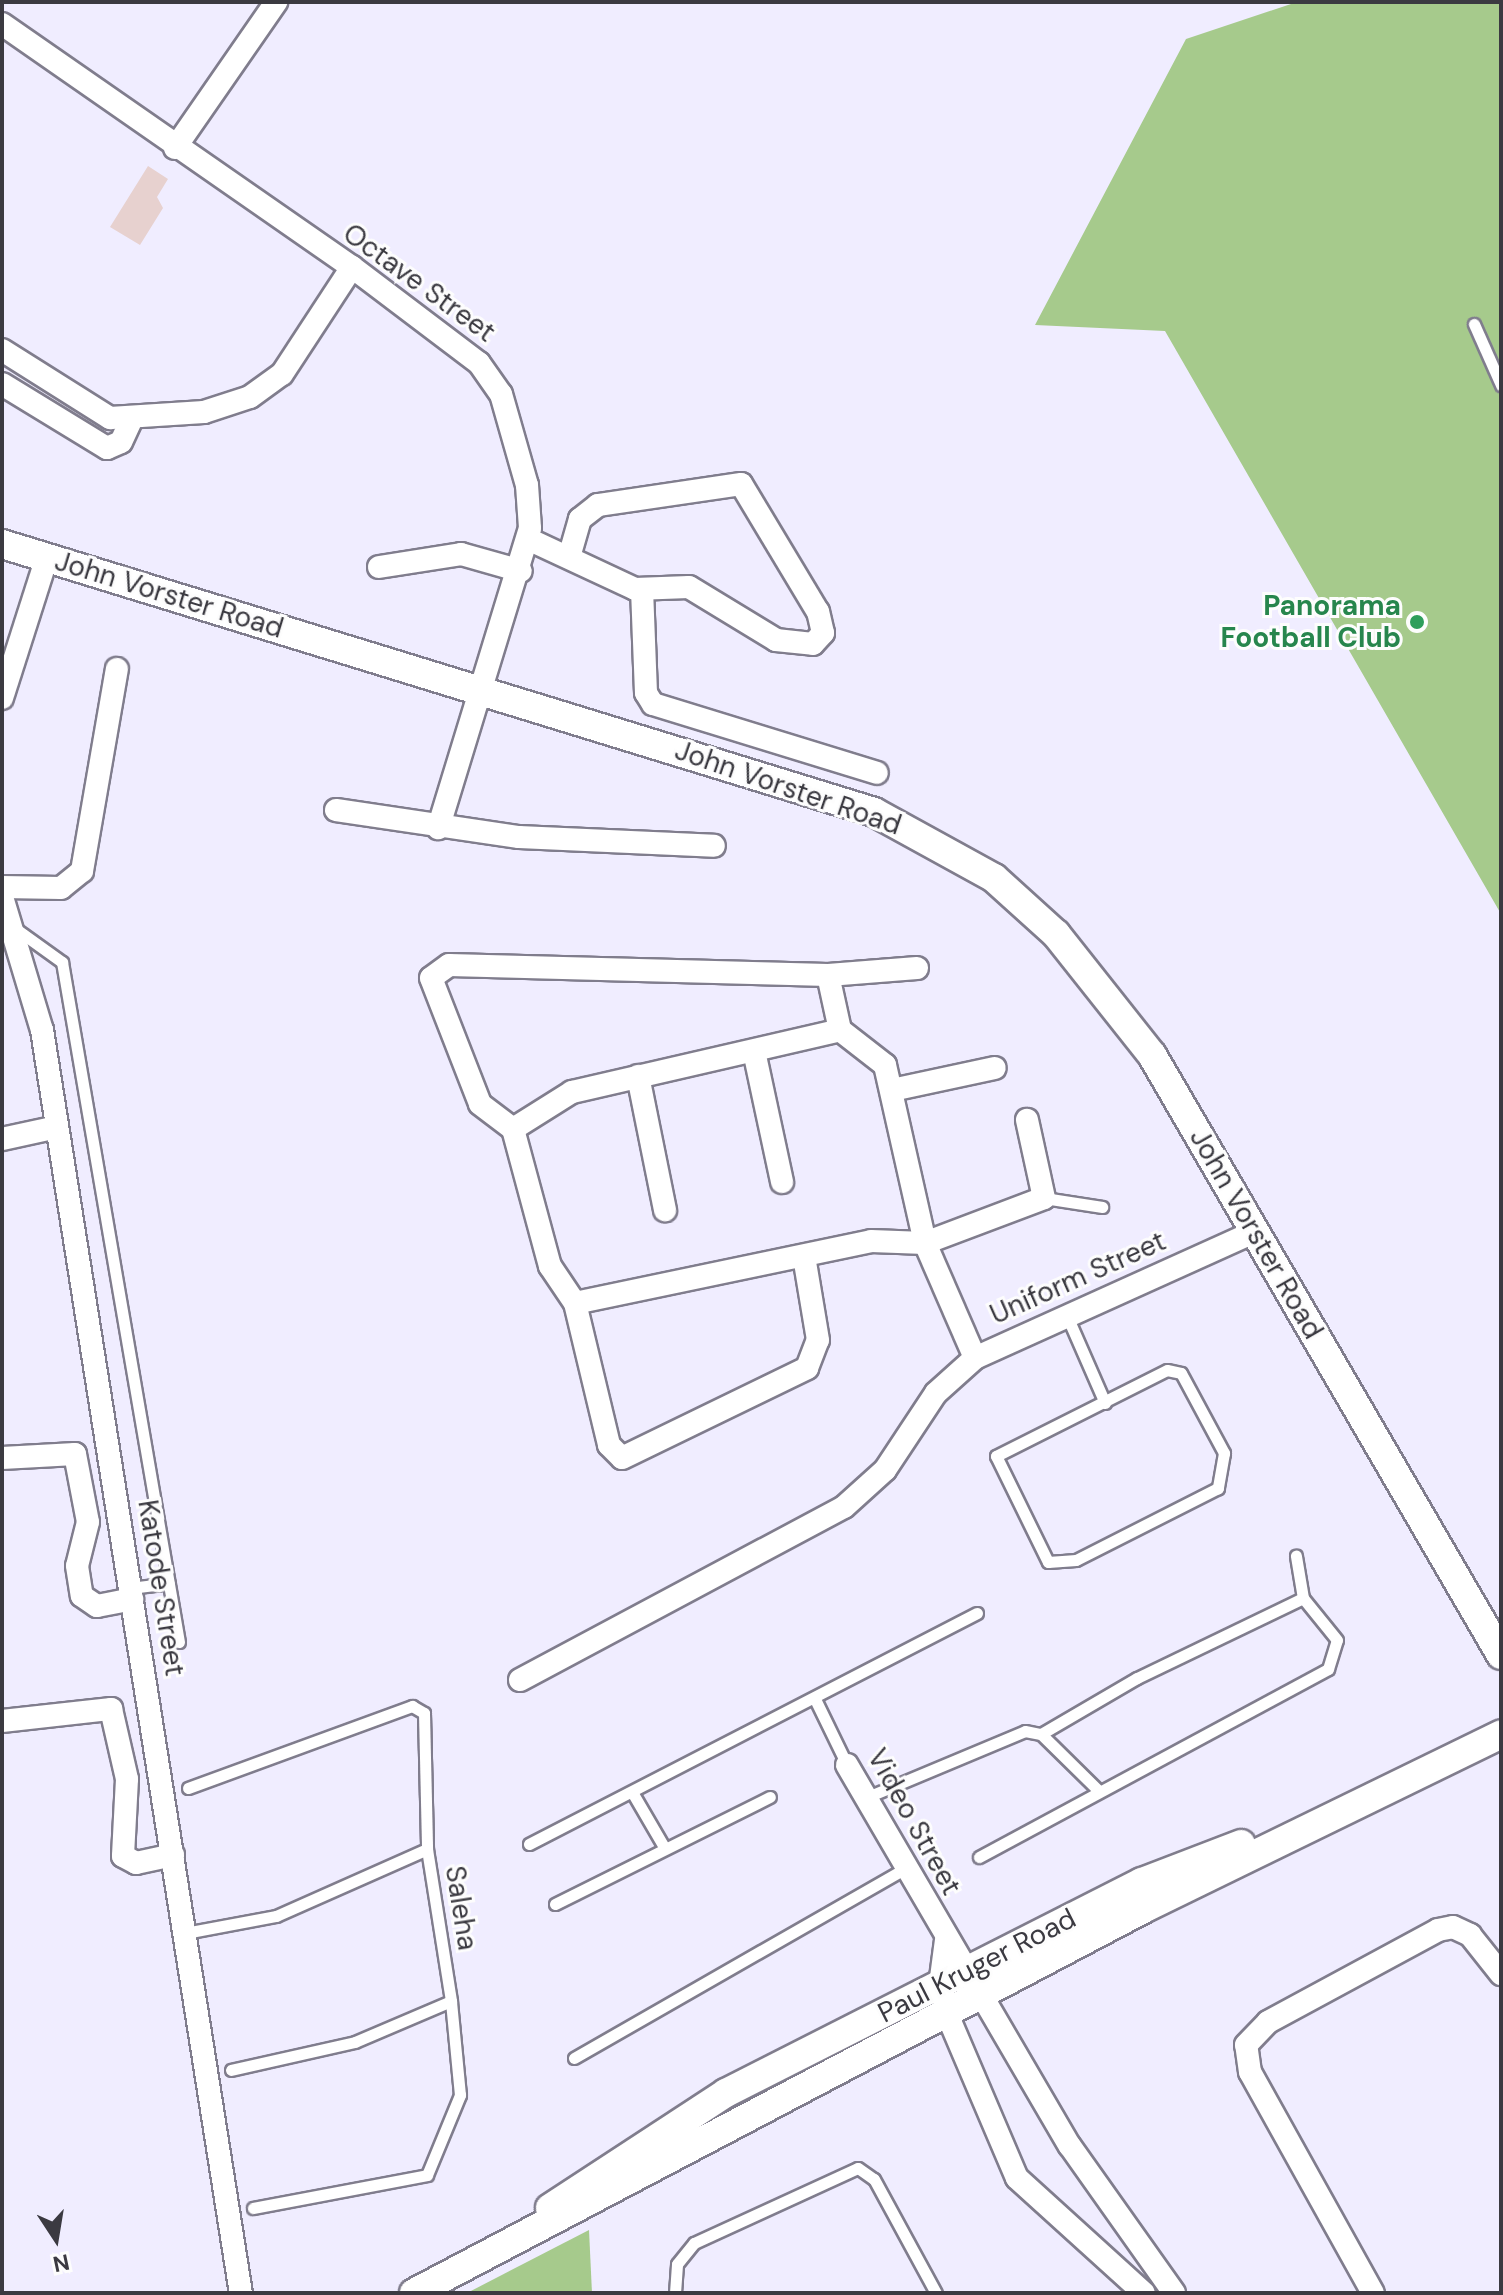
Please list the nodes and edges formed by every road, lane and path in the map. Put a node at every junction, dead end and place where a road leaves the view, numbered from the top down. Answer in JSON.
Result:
{"nodes":[{"id":1,"x":276,"y":2,"type":"edge"},
{"id":2,"x":2,"y":24,"type":"edge"},
{"id":3,"x":175,"y":148,"type":"junction"},
{"id":4,"x":352,"y":267,"type":"junction"},
{"id":5,"x":1474,"y":324,"type":"dead end"},
{"id":6,"x":2,"y":350,"type":"edge"},
{"id":7,"x":2,"y":384,"type":"edge"},
{"id":8,"x":1501,"y":385,"type":"edge"},
{"id":9,"x":131,"y":421,"type":"junction"},
{"id":10,"x":528,"y":539,"type":"junction"},
{"id":11,"x":2,"y":544,"type":"edge"},
{"id":12,"x":570,"y":555,"type":"junction"},
{"id":13,"x":47,"y":557,"type":"junction"},
{"id":14,"x":379,"y":567,"type":"dead end"},
{"id":15,"x":521,"y":571,"type":"junction"},
{"id":16,"x":642,"y":589,"type":"junction"},
{"id":17,"x":117,"y":669,"type":"dead end"},
{"id":18,"x":481,"y":689,"type":"junction"},
{"id":19,"x":2,"y":698,"type":"edge"},
{"id":20,"x":877,"y":773,"type":"dead end"},
{"id":21,"x":336,"y":810,"type":"dead end"},
{"id":22,"x":438,"y":828,"type":"junction"},
{"id":23,"x":714,"y":846,"type":"dead end"},
{"id":24,"x":2,"y":887,"type":"edge"},
{"id":25,"x":2,"y":897,"type":"edge"},
{"id":26,"x":9,"y":923,"type":"junction"},
{"id":27,"x":917,"y":968,"type":"dead end"},
{"id":28,"x":828,"y":975,"type":"junction"},
{"id":29,"x":840,"y":1030,"type":"junction"},
{"id":30,"x":754,"y":1051,"type":"junction"},
{"id":31,"x":995,"y":1068,"type":"dead end"},
{"id":32,"x":638,"y":1076,"type":"junction"},
{"id":33,"x":892,"y":1090,"type":"junction"},
{"id":34,"x":1027,"y":1120,"type":"dead end"},
{"id":35,"x":57,"y":1127,"type":"junction"},
{"id":36,"x":513,"y":1129,"type":"junction"},
{"id":37,"x":2,"y":1139,"type":"edge"},
{"id":38,"x":782,"y":1182,"type":"dead end"},
{"id":39,"x":1044,"y":1198,"type":"junction"},
{"id":40,"x":1102,"y":1207,"type":"dead end"},
{"id":41,"x":665,"y":1210,"type":"dead end"},
{"id":42,"x":1254,"y":1232,"type":"junction"},
{"id":43,"x":925,"y":1243,"type":"junction"},
{"id":44,"x":804,"y":1256,"type":"junction"},
{"id":45,"x":575,"y":1303,"type":"junction"},
{"id":46,"x":1067,"y":1316,"type":"junction"},
{"id":47,"x":975,"y":1358,"type":"junction"},
{"id":48,"x":1105,"y":1403,"type":"junction"},
{"id":49,"x":2,"y":1458,"type":"edge"},
{"id":50,"x":1296,"y":1556,"type":"dead end"},
{"id":51,"x":169,"y":1583,"type":"junction"},
{"id":52,"x":131,"y":1594,"type":"junction"},
{"id":53,"x":1303,"y":1598,"type":"junction"},
{"id":54,"x":977,"y":1613,"type":"dead end"},
{"id":55,"x":179,"y":1642,"type":"dead end"},
{"id":56,"x":1501,"y":1655,"type":"edge"},
{"id":57,"x":520,"y":1680,"type":"dead end"},
{"id":58,"x":815,"y":1699,"type":"junction"},
{"id":59,"x":1501,"y":1719,"type":"edge"},
{"id":60,"x":2,"y":1721,"type":"edge"},
{"id":61,"x":1041,"y":1734,"type":"junction"},
{"id":62,"x":1501,"y":1734,"type":"edge"},
{"id":63,"x":847,"y":1765,"type":"joint"},
{"id":64,"x":188,"y":1788,"type":"dead end"},
{"id":65,"x":1098,"y":1790,"type":"junction"},
{"id":66,"x":632,"y":1792,"type":"junction"},
{"id":67,"x":770,"y":1797,"type":"dead end"},
{"id":68,"x":865,"y":1799,"type":"junction"},
{"id":69,"x":529,"y":1844,"type":"dead end"},
{"id":70,"x":664,"y":1847,"type":"junction"},
{"id":71,"x":427,"y":1849,"type":"junction"},
{"id":72,"x":173,"y":1855,"type":"junction"},
{"id":73,"x":979,"y":1857,"type":"dead end"},
{"id":74,"x":904,"y":1869,"type":"junction"},
{"id":75,"x":555,"y":1904,"type":"dead end"},
{"id":76,"x":185,"y":1933,"type":"junction"},
{"id":77,"x":946,"y":1940,"type":"junction"},
{"id":78,"x":971,"y":1968,"type":"junction"},
{"id":79,"x":1501,"y":1974,"type":"edge"},
{"id":80,"x":940,"y":1985,"type":"junction"},
{"id":81,"x":984,"y":1993,"type":"junction"},
{"id":82,"x":451,"y":2001,"type":"junction"},
{"id":83,"x":947,"y":2014,"type":"junction"},
{"id":84,"x":574,"y":2058,"type":"dead end"},
{"id":85,"x":231,"y":2070,"type":"dead end"},
{"id":86,"x":253,"y":2208,"type":"dead end"},
{"id":87,"x":479,"y":2260,"type":"junction"},
{"id":88,"x":241,"y":2293,"type":"edge"},
{"id":89,"x":414,"y":2293,"type":"edge"},
{"id":90,"x":675,"y":2293,"type":"edge"},
{"id":91,"x":936,"y":2293,"type":"edge"},
{"id":92,"x":1144,"y":2293,"type":"edge"},
{"id":93,"x":1174,"y":2293,"type":"edge"},
{"id":94,"x":1373,"y":2293,"type":"edge"}],
"edges":[{"from":1,"to":3,"type":"street"},
{"from":2,"to":3,"type":"street","name":"Octave Street"},
{"from":3,"to":4,"type":"street","name":"Octave Street"},
{"from":4,"to":9,"type":"street"},
{"from":4,"to":10,"type":"street","name":"Octave Street"},
{"from":5,"to":8,"type":"lane"},
{"from":6,"to":9,"type":"street"},
{"from":7,"to":9,"type":"street"},
{"from":10,"to":12,"type":"street"},
{"from":10,"to":15,"type":"street","name":"Octave Street"},
{"from":11,"to":13,"type":"street","name":"John Vorster Road"},
{"from":12,"to":16,"type":"street"},
{"from":12,"to":16,"type":"street"},
{"from":13,"to":18,"type":"street","name":"John Vorster Road"},
{"from":13,"to":19,"type":"street"},
{"from":14,"to":15,"type":"street"},
{"from":15,"to":18,"type":"street","name":"Octave Street"},
{"from":16,"to":20,"type":"street"},
{"from":17,"to":24,"type":"street"},
{"from":18,"to":22,"type":"street","name":"Octave Street"},
{"from":18,"to":42,"type":"street","name":"John Vorster Road"},
{"from":21,"to":22,"type":"street"},
{"from":22,"to":23,"type":"street"},
{"from":25,"to":26,"type":"street","name":"Katode Street"},
{"from":26,"to":35,"type":"street","name":"Katode Street"},
{"from":26,"to":51,"type":"lane"},
{"from":27,"to":28,"type":"street"},
{"from":28,"to":29,"type":"street"},
{"from":28,"to":36,"type":"street"},
{"from":29,"to":30,"type":"street"},
{"from":29,"to":33,"type":"street"},
{"from":30,"to":32,"type":"street"},
{"from":30,"to":38,"type":"street"},
{"from":31,"to":33,"type":"street"},
{"from":32,"to":36,"type":"street"},
{"from":32,"to":41,"type":"street"},
{"from":33,"to":43,"type":"street"},
{"from":34,"to":39,"type":"street"},
{"from":35,"to":37,"type":"street"},
{"from":35,"to":52,"type":"street","name":"Katode Street"},
{"from":36,"to":45,"type":"street"},
{"from":39,"to":40,"type":"lane"},
{"from":39,"to":43,"type":"street"},
{"from":42,"to":46,"type":"street","name":"Uniform Street"},
{"from":42,"to":56,"type":"street","name":"John Vorster Road"},
{"from":43,"to":44,"type":"street"},
{"from":43,"to":47,"type":"street"},
{"from":44,"to":45,"type":"street"},
{"from":44,"to":45,"type":"street"},
{"from":46,"to":47,"type":"street","name":"Uniform Street"},
{"from":46,"to":48,"type":"lane"},
{"from":47,"to":57,"type":"street","name":"Uniform Street"},
{"from":48,"to":48,"type":"lane"},
{"from":49,"to":52,"type":"street"},
{"from":50,"to":53,"type":"lane"},
{"from":51,"to":52,"type":"lane"},
{"from":51,"to":55,"type":"lane"},
{"from":52,"to":72,"type":"street","name":"Katode Street"},
{"from":53,"to":61,"type":"lane"},
{"from":53,"to":65,"type":"lane"},
{"from":54,"to":58,"type":"lane"},
{"from":58,"to":63,"type":"lane","name":"Video Street"},
{"from":58,"to":66,"type":"lane"},
{"from":59,"to":78,"type":"street","name":"Paul Kruger Road"},
{"from":60,"to":72,"type":"street"},
{"from":61,"to":65,"type":"lane"},
{"from":61,"to":68,"type":"lane"},
{"from":62,"to":81,"type":"street","name":"Paul Kruger Road"},
{"from":63,"to":68,"type":"street","name":"Video Street"},
{"from":64,"to":71,"type":"lane"},
{"from":65,"to":73,"type":"lane"},
{"from":66,"to":69,"type":"lane"},
{"from":66,"to":70,"type":"lane"},
{"from":67,"to":70,"type":"lane"},
{"from":68,"to":74,"type":"street","name":"Video Street"},
{"from":70,"to":75,"type":"lane"},
{"from":71,"to":76,"type":"lane","name":"Saleha"},
{"from":71,"to":82,"type":"lane","name":"Saleha"},
{"from":72,"to":76,"type":"street","name":"Katode Street"},
{"from":74,"to":77,"type":"street","name":"Video Street"},
{"from":74,"to":84,"type":"lane"},
{"from":76,"to":88,"type":"street","name":"Katode Street"},
{"from":77,"to":78,"type":"street","name":"Video Street"},
{"from":77,"to":80,"type":"street","name":"Video Street"},
{"from":78,"to":80,"type":"street","name":"Paul Kruger Road"},
{"from":78,"to":81,"type":"street","name":"Video Street"},
{"from":79,"to":94,"type":"street"},
{"from":80,"to":83,"type":"street"},
{"from":80,"to":87,"type":"street","name":"Paul Kruger Road"},
{"from":81,"to":83,"type":"street","name":"Paul Kruger Road"},
{"from":81,"to":93,"type":"street","name":"Video Street"},
{"from":82,"to":85,"type":"lane"},
{"from":82,"to":86,"type":"lane","name":"Saleha"},
{"from":83,"to":87,"type":"street","name":"Paul Kruger Road"},
{"from":83,"to":92,"type":"street"},
{"from":87,"to":89,"type":"street","name":"Paul Kruger Road"},
{"from":90,"to":91,"type":"lane"}]}
